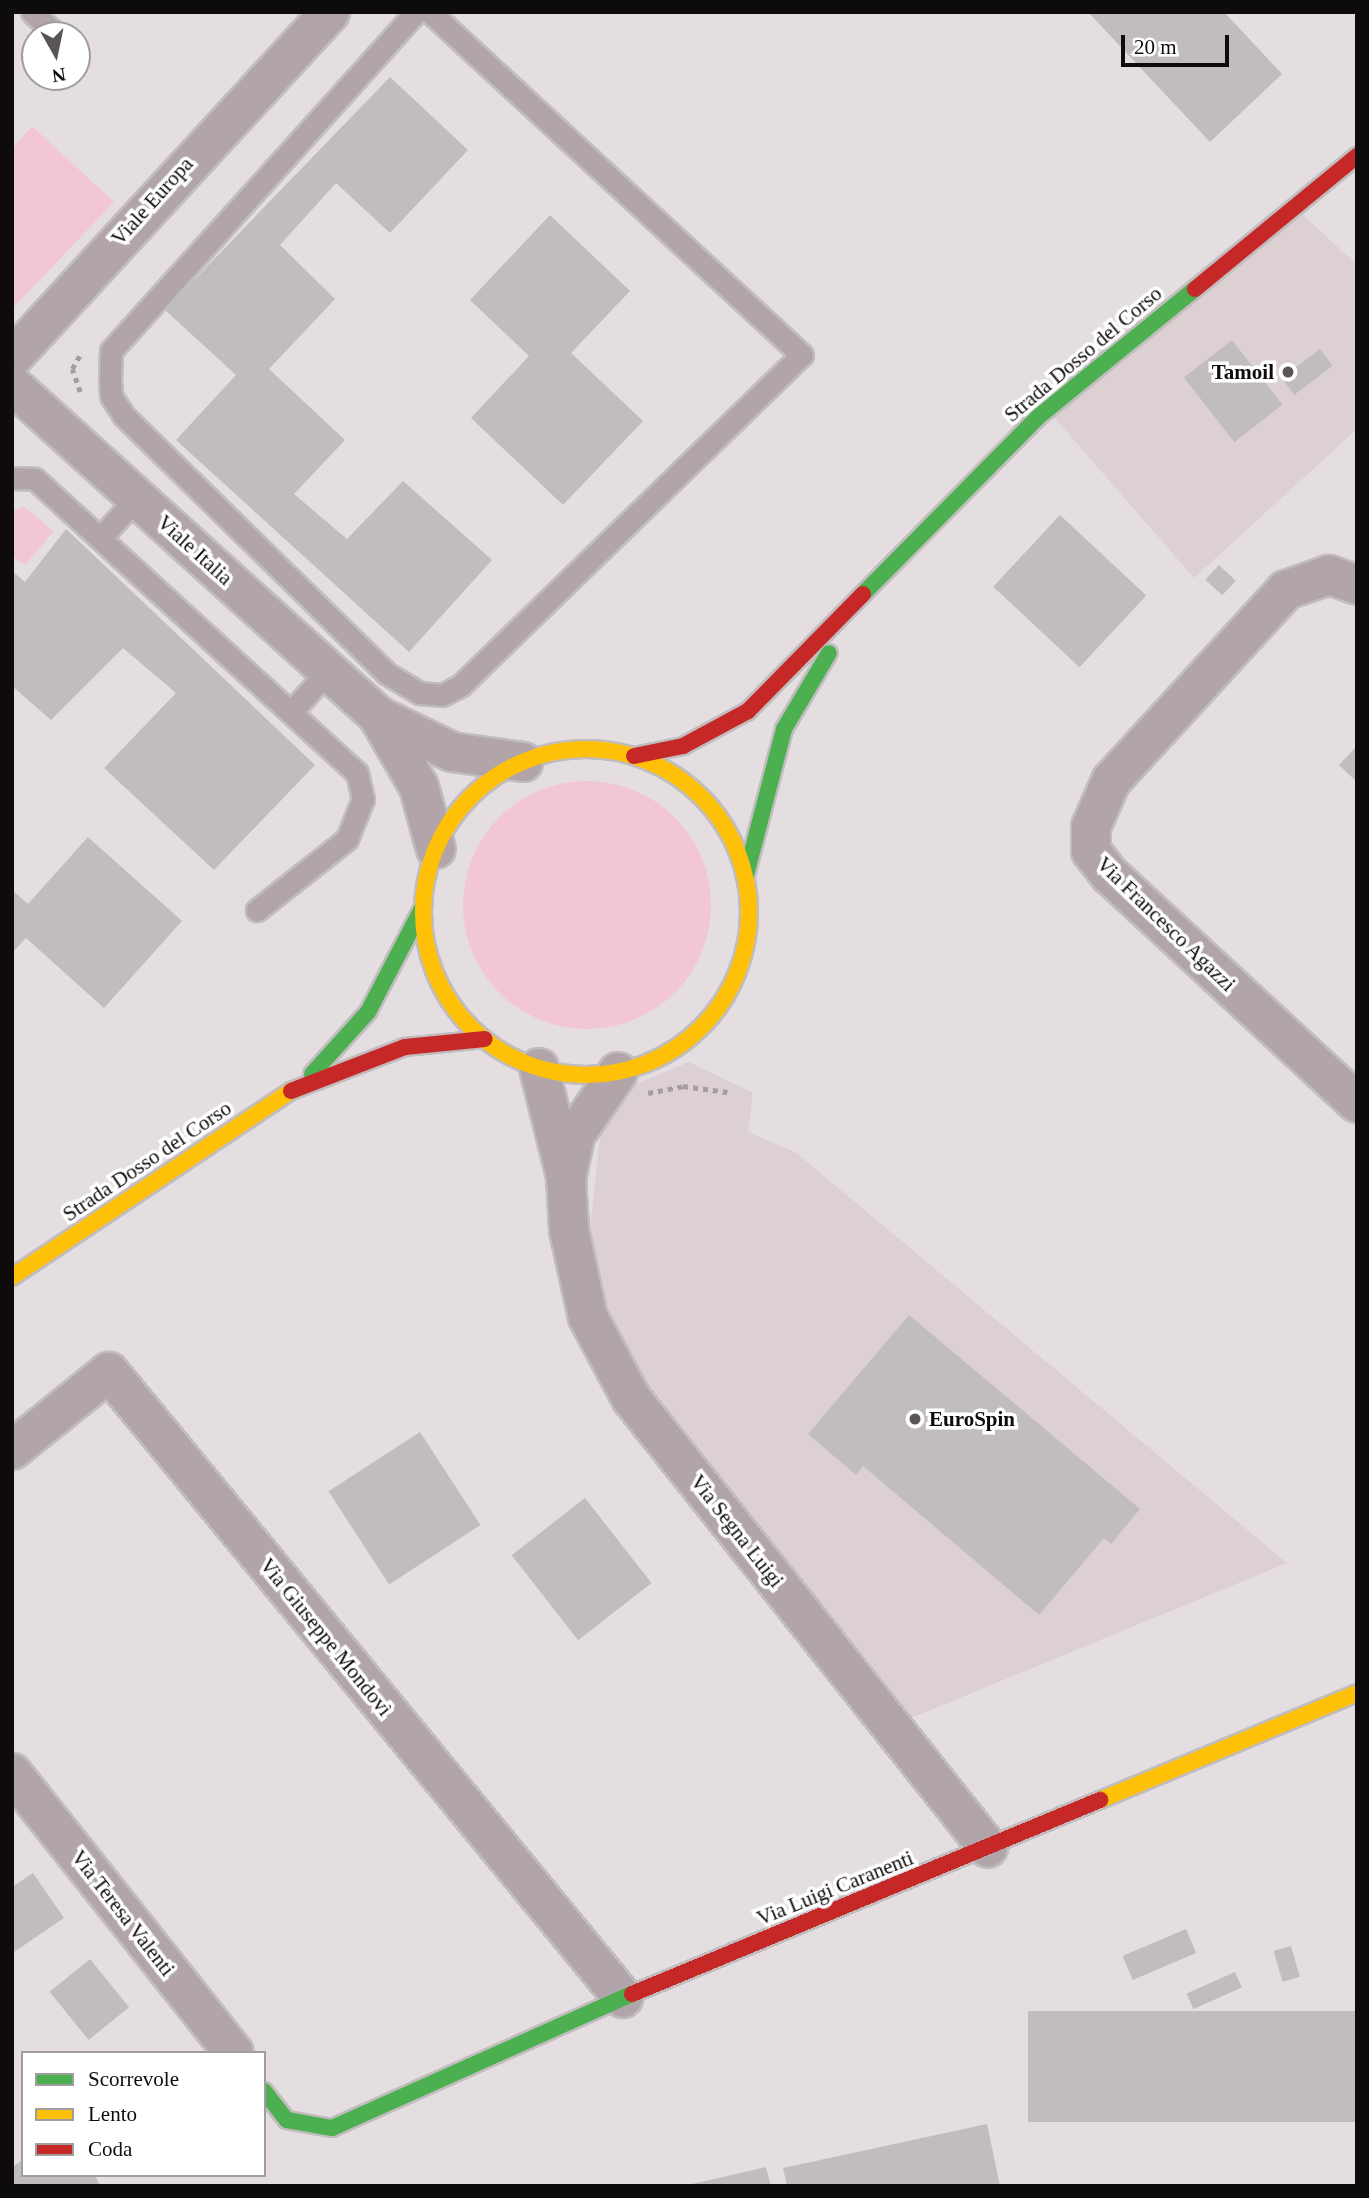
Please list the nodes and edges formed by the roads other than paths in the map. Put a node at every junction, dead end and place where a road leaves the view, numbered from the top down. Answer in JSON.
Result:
{"nodes":[{"id":1,"x":330,"y":12,"type":"edge"},
{"id":2,"x":416,"y":12,"type":"edge"},
{"id":3,"x":430,"y":12,"type":"edge"},
{"id":4,"x":300,"y":30,"type":"edge"},
{"id":5,"x":1357,"y":156,"type":"edge"},
{"id":6,"x":12,"y":358,"type":"edge"},
{"id":7,"x":12,"y":385,"type":"edge"},
{"id":8,"x":12,"y":478,"type":"edge"},
{"id":9,"x":137,"y":498,"type":"junction"},
{"id":10,"x":102,"y":536,"type":"junction"},
{"id":11,"x":1357,"y":585,"type":"edge"},
{"id":12,"x":857,"y":605,"type":"junction"},
{"id":13,"x":328,"y":671,"type":"junction"},
{"id":14,"x":293,"y":710,"type":"junction"},
{"id":15,"x":378,"y":716,"type":"junction"},
{"id":16,"x":634,"y":756,"type":"junction"},
{"id":17,"x":523,"y":762,"type":"junction"},
{"id":18,"x":436,"y":849,"type":"junction"},
{"id":19,"x":746,"y":875,"type":"junction"},
{"id":20,"x":423,"y":907,"type":"junction"},
{"id":21,"x":257,"y":910,"type":"dead end"},
{"id":22,"x":485,"y":1039,"type":"junction"},
{"id":23,"x":539,"y":1068,"type":"junction"},
{"id":24,"x":306,"y":1081,"type":"junction"},
{"id":25,"x":629,"y":1085,"type":"junction"},
{"id":26,"x":1357,"y":1103,"type":"edge"},
{"id":27,"x":566,"y":1176,"type":"junction"},
{"id":28,"x":12,"y":1278,"type":"edge"},
{"id":29,"x":12,"y":1450,"type":"edge"},
{"id":30,"x":1357,"y":1693,"type":"edge"},
{"id":31,"x":12,"y":1773,"type":"edge"},
{"id":32,"x":988,"y":1848,"type":"junction"},
{"id":33,"x":623,"y":1998,"type":"junction"},
{"id":34,"x":232,"y":2051,"type":"edge"},
{"id":35,"x":266,"y":2094,"type":"edge"}],
"edges":[{"from":1,"to":4,"type":"street","name":"Viale Europa"},
{"from":2,"to":3,"type":"lane"},
{"from":4,"to":6,"type":"street","name":"Viale Europa"},
{"from":5,"to":12,"type":"main road","name":"Strada Dosso del Corso"},
{"from":7,"to":9,"type":"street","name":"Viale Italia"},
{"from":8,"to":10,"type":"lane"},
{"from":9,"to":10,"type":"lane"},
{"from":9,"to":13,"type":"street","name":"Viale Italia"},
{"from":10,"to":14,"type":"lane"},
{"from":11,"to":26,"type":"street","name":"Via Francesco Agazzi"},
{"from":12,"to":16,"type":"main road","name":"Strada Dosso del Corso"},
{"from":12,"to":19,"type":"main road","name":"Strada Dosso del Corso"},
{"from":13,"to":14,"type":"lane"},
{"from":13,"to":15,"type":"street","name":"Viale Italia"},
{"from":14,"to":21,"type":"lane"},
{"from":15,"to":17,"type":"street","name":"Viale Italia"},
{"from":15,"to":18,"type":"street","name":"Viale Italia"},
{"from":16,"to":17,"type":"main road"},
{"from":16,"to":19,"type":"main road"},
{"from":17,"to":18,"type":"main road"},
{"from":18,"to":20,"type":"main road"},
{"from":19,"to":25,"type":"main road"},
{"from":20,"to":22,"type":"main road"},
{"from":20,"to":24,"type":"main road","name":"Strada Dosso del Corso"},
{"from":22,"to":23,"type":"main road"},
{"from":22,"to":24,"type":"main road","name":"Strada Dosso del Corso"},
{"from":23,"to":25,"type":"main road"},
{"from":23,"to":27,"type":"street","name":"Via Segna Luigi"},
{"from":24,"to":28,"type":"main road","name":"Strada Dosso del Corso"},
{"from":25,"to":27,"type":"street","name":"Via Segna Luigi"},
{"from":27,"to":32,"type":"street","name":"Via Segna Luigi"},
{"from":29,"to":33,"type":"street","name":"Via Giuseppe Mondovì"},
{"from":30,"to":32,"type":"main road","name":"Via Luigi Caranenti"},
{"from":31,"to":34,"type":"street","name":"Via Teresa Valenti"},
{"from":32,"to":33,"type":"main road","name":"Via Luigi Caranenti"},
{"from":33,"to":35,"type":"main road","name":"Via Luigi Caranenti"}]}
